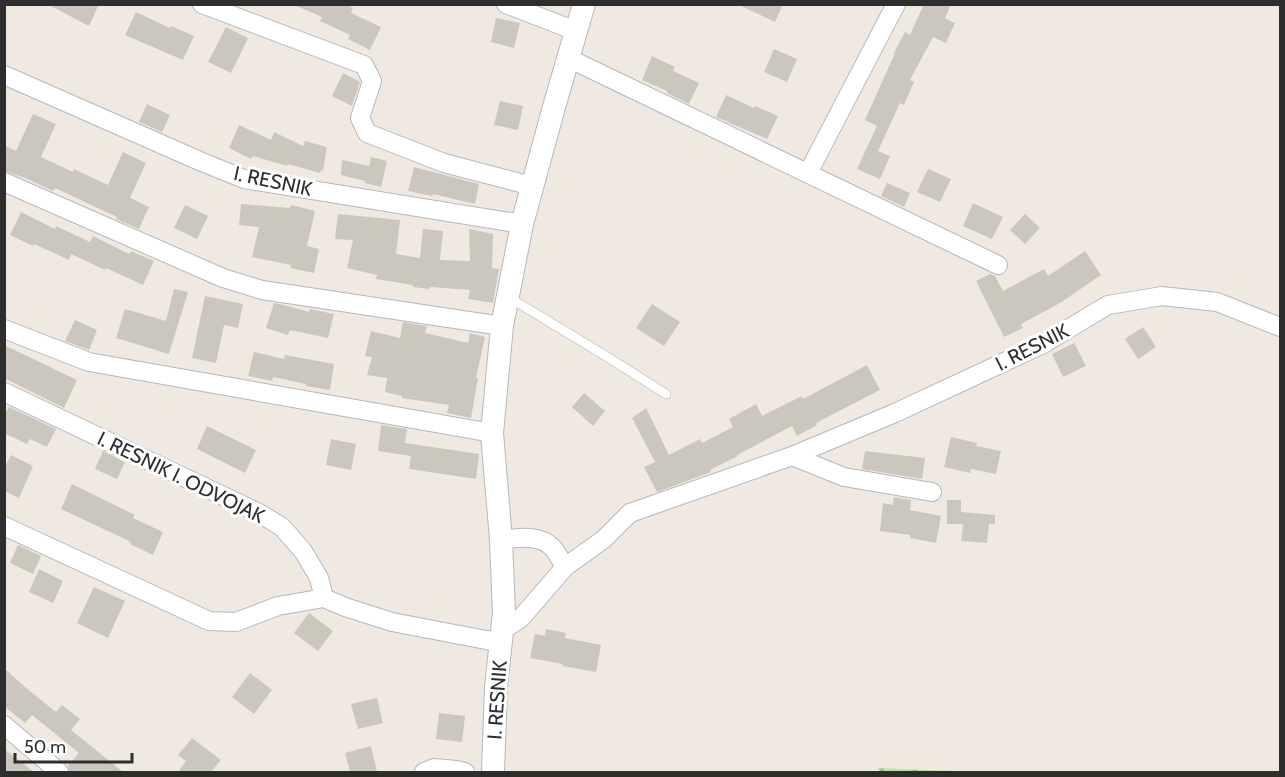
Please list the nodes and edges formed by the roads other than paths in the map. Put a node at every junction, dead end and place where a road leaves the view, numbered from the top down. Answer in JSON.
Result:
{"nodes":[{"id":1,"x":202,"y":4,"type":"edge"},
{"id":2,"x":506,"y":4,"type":"edge"},
{"id":3,"x":584,"y":4,"type":"edge"},
{"id":4,"x":896,"y":4,"type":"edge"},
{"id":5,"x":576,"y":31,"type":"junction"},
{"id":6,"x":568,"y":58,"type":"junction"},
{"id":7,"x":4,"y":75,"type":"edge"},
{"id":8,"x":808,"y":172,"type":"junction"},
{"id":9,"x":4,"y":182,"type":"edge"},
{"id":10,"x":532,"y":186,"type":"junction"},
{"id":11,"x":522,"y":224,"type":"junction"},
{"id":12,"x":998,"y":265,"type":"dead end"},
{"id":13,"x":507,"y":296,"type":"junction"},
{"id":14,"x":501,"y":326,"type":"junction"},
{"id":15,"x":1281,"y":327,"type":"edge"},
{"id":16,"x":4,"y":328,"type":"edge"},
{"id":17,"x":4,"y":392,"type":"edge"},
{"id":18,"x":666,"y":394,"type":"dead end"},
{"id":19,"x":492,"y":433,"type":"junction"},
{"id":20,"x":792,"y":456,"type":"junction"},
{"id":21,"x":932,"y":492,"type":"dead end"},
{"id":22,"x":4,"y":526,"type":"edge"},
{"id":23,"x":501,"y":540,"type":"junction"},
{"id":24,"x":565,"y":567,"type":"junction"},
{"id":25,"x":324,"y":598,"type":"junction"},
{"id":26,"x":502,"y":635,"type":"junction"},
{"id":27,"x":4,"y":725,"type":"edge"},
{"id":28,"x":59,"y":772,"type":"edge"},
{"id":29,"x":424,"y":772,"type":"edge"},
{"id":30,"x":465,"y":772,"type":"edge"},
{"id":31,"x":493,"y":772,"type":"edge"}],
"edges":[{"from":1,"to":10,"type":"street"},
{"from":2,"to":5,"type":"street"},
{"from":3,"to":5,"type":"street","name":"I. RESNIK"},
{"from":4,"to":8,"type":"street"},
{"from":5,"to":6,"type":"street","name":"I. RESNIK"},
{"from":6,"to":8,"type":"street"},
{"from":6,"to":10,"type":"street","name":"I. RESNIK"},
{"from":7,"to":11,"type":"street","name":"I. RESNIK"},
{"from":8,"to":12,"type":"street"},
{"from":9,"to":14,"type":"street"},
{"from":10,"to":11,"type":"street","name":"I. RESNIK"},
{"from":11,"to":13,"type":"street","name":"I. RESNIK"},
{"from":13,"to":14,"type":"street","name":"I. RESNIK"},
{"from":13,"to":18,"type":"lane"},
{"from":14,"to":19,"type":"street","name":"I. RESNIK"},
{"from":15,"to":20,"type":"street","name":"I. RESNIK"},
{"from":16,"to":19,"type":"street"},
{"from":17,"to":25,"type":"street","name":"I. RESNIK I. ODVOJAK"},
{"from":19,"to":23,"type":"street","name":"I. RESNIK"},
{"from":20,"to":21,"type":"street"},
{"from":20,"to":24,"type":"street","name":"I. RESNIK"},
{"from":22,"to":25,"type":"street"},
{"from":23,"to":24,"type":"street"},
{"from":23,"to":26,"type":"street","name":"I. RESNIK"},
{"from":24,"to":26,"type":"street","name":"I. RESNIK"},
{"from":25,"to":26,"type":"street"},
{"from":26,"to":31,"type":"street","name":"I. RESNIK"},
{"from":27,"to":28,"type":"street"},
{"from":29,"to":30,"type":"street"}]}
